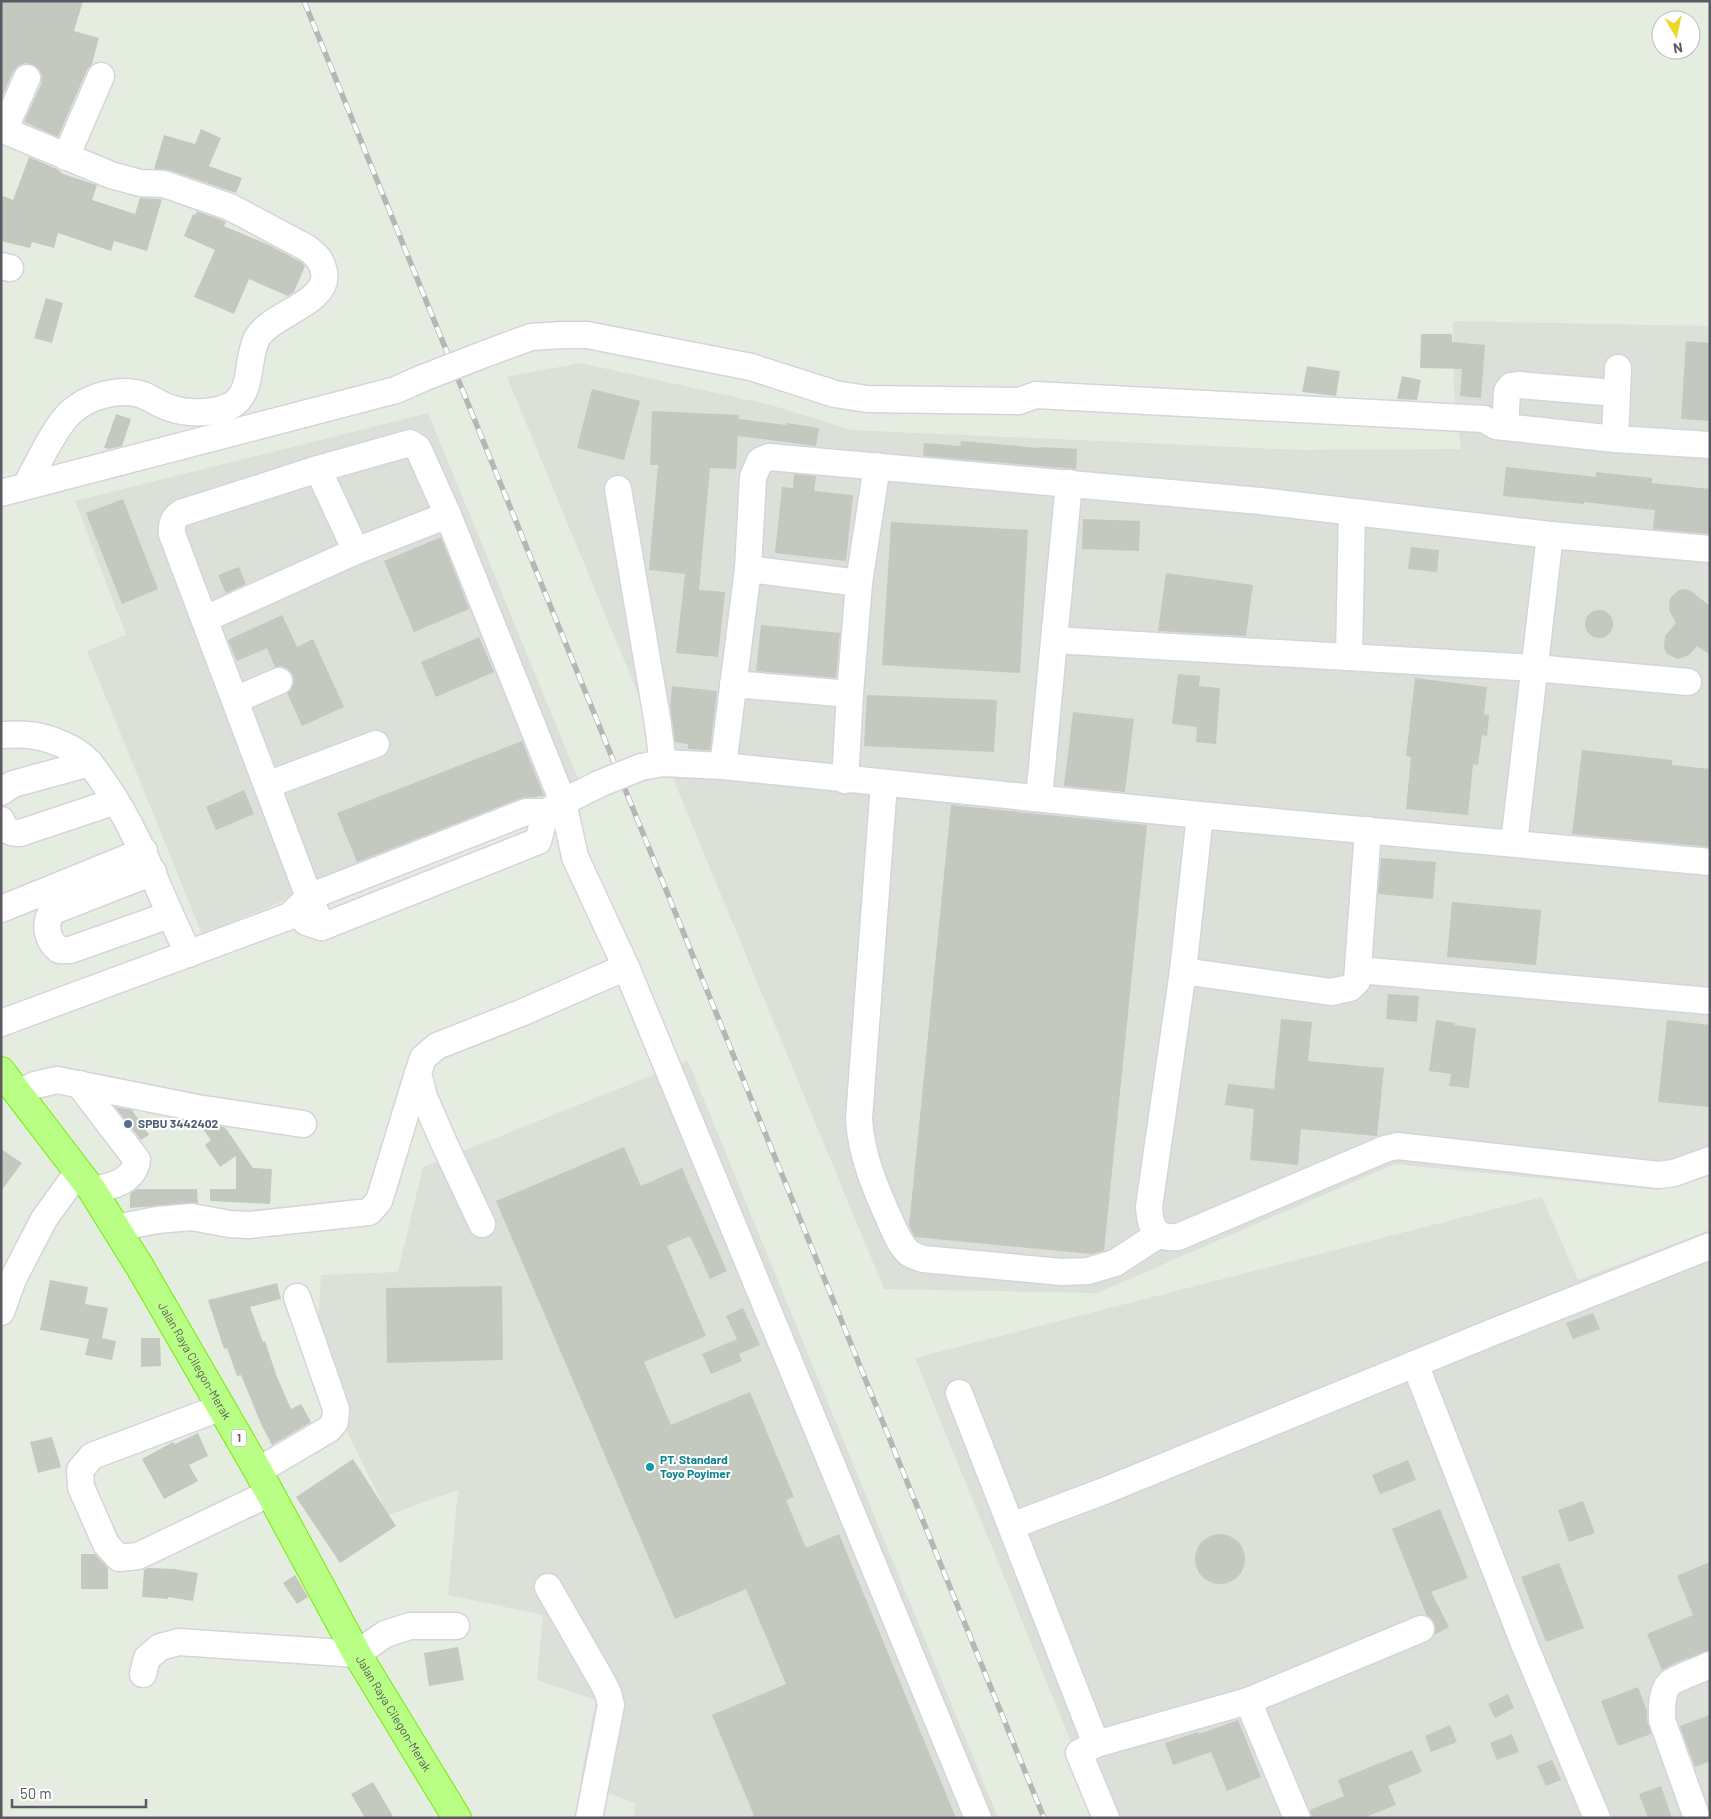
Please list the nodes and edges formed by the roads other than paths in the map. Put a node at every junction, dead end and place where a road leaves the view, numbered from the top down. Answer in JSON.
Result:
{"nodes":[{"id":1,"x":101,"y":76,"type":"dead end"},
{"id":2,"x":27,"y":78,"type":"dead end"},
{"id":3,"x":2,"y":130,"type":"edge"},
{"id":4,"x":66,"y":157,"type":"junction"},
{"id":5,"x":1500,"y":427,"type":"junction"},
{"id":6,"x":1615,"y":439,"type":"junction"},
{"id":7,"x":1710,"y":445,"type":"edge"},
{"id":8,"x":877,"y":466,"type":"junction"},
{"id":9,"x":318,"y":469,"type":"junction"},
{"id":10,"x":1069,"y":483,"type":"junction"},
{"id":11,"x":618,"y":489,"type":"dead end"},
{"id":12,"x":13,"y":490,"type":"edge"},
{"id":13,"x":1352,"y":512,"type":"junction"},
{"id":14,"x":448,"y":515,"type":"junction"},
{"id":15,"x":1550,"y":535,"type":"junction"},
{"id":16,"x":1710,"y":549,"type":"edge"},
{"id":17,"x":356,"y":551,"type":"junction"},
{"id":18,"x":748,"y":569,"type":"junction"},
{"id":19,"x":860,"y":583,"type":"junction"},
{"id":20,"x":205,"y":619,"type":"junction"},
{"id":21,"x":1054,"y":640,"type":"junction"},
{"id":22,"x":1348,"y":657,"type":"junction"},
{"id":23,"x":1535,"y":668,"type":"junction"},
{"id":24,"x":279,"y":681,"type":"dead end"},
{"id":25,"x":1688,"y":682,"type":"dead end"},
{"id":26,"x":733,"y":684,"type":"junction"},
{"id":27,"x":850,"y":694,"type":"junction"},
{"id":28,"x":235,"y":700,"type":"junction"},
{"id":29,"x":1,"y":735,"type":"edge"},
{"id":30,"x":376,"y":744,"type":"dead end"},
{"id":31,"x":90,"y":764,"type":"junction"},
{"id":32,"x":652,"y":765,"type":"junction"},
{"id":33,"x":723,"y":766,"type":"junction"},
{"id":34,"x":845,"y":780,"type":"junction"},
{"id":35,"x":884,"y":783,"type":"junction"},
{"id":36,"x":268,"y":785,"type":"junction"},
{"id":37,"x":1,"y":792,"type":"edge"},
{"id":38,"x":1039,"y":798,"type":"junction"},
{"id":39,"x":116,"y":801,"type":"junction"},
{"id":40,"x":554,"y":807,"type":"junction"},
{"id":41,"x":1200,"y":815,"type":"junction"},
{"id":42,"x":1,"y":820,"type":"edge"},
{"id":43,"x":1368,"y":830,"type":"junction"},
{"id":44,"x":1514,"y":843,"type":"junction"},
{"id":45,"x":149,"y":862,"type":"junction"},
{"id":46,"x":1710,"y":862,"type":"edge"},
{"id":47,"x":309,"y":897,"type":"junction"},
{"id":48,"x":1,"y":910,"type":"edge"},
{"id":49,"x":169,"y":914,"type":"junction"},
{"id":50,"x":290,"y":916,"type":"junction"},
{"id":51,"x":322,"y":927,"type":"junction"},
{"id":52,"x":189,"y":954,"type":"junction"},
{"id":53,"x":626,"y":967,"type":"junction"},
{"id":54,"x":1358,"y":970,"type":"junction"},
{"id":55,"x":1183,"y":971,"type":"junction"},
{"id":56,"x":1710,"y":1001,"type":"edge"},
{"id":57,"x":1,"y":1023,"type":"edge"},
{"id":58,"x":1,"y":1071,"type":"edge"},
{"id":59,"x":418,"y":1073,"type":"junction"},
{"id":60,"x":79,"y":1084,"type":"junction"},
{"id":61,"x":18,"y":1093,"type":"junction"},
{"id":62,"x":303,"y":1124,"type":"dead end"},
{"id":63,"x":1710,"y":1160,"type":"edge"},
{"id":64,"x":85,"y":1181,"type":"junction"},
{"id":65,"x":482,"y":1224,"type":"dead end"},
{"id":66,"x":116,"y":1228,"type":"junction"},
{"id":67,"x":1158,"y":1235,"type":"junction"},
{"id":68,"x":1710,"y":1246,"type":"edge"},
{"id":69,"x":297,"y":1298,"type":"dead end"},
{"id":70,"x":1,"y":1312,"type":"edge"},
{"id":71,"x":1415,"y":1364,"type":"junction"},
{"id":72,"x":959,"y":1393,"type":"dead end"},
{"id":73,"x":222,"y":1407,"type":"junction"},
{"id":74,"x":264,"y":1482,"type":"junction"},
{"id":75,"x":1011,"y":1526,"type":"junction"},
{"id":76,"x":548,"y":1587,"type":"dead end"},
{"id":77,"x":456,"y":1626,"type":"dead end"},
{"id":78,"x":1421,"y":1629,"type":"dead end"},
{"id":79,"x":356,"y":1654,"type":"junction"},
{"id":80,"x":1710,"y":1665,"type":"edge"},
{"id":81,"x":143,"y":1674,"type":"dead end"},
{"id":82,"x":1248,"y":1701,"type":"junction"},
{"id":83,"x":1096,"y":1744,"type":"junction"},
{"id":84,"x":457,"y":1818,"type":"edge"},
{"id":85,"x":589,"y":1818,"type":"edge"},
{"id":86,"x":978,"y":1818,"type":"edge"},
{"id":87,"x":1106,"y":1818,"type":"edge"},
{"id":88,"x":1297,"y":1818,"type":"edge"},
{"id":89,"x":1597,"y":1818,"type":"edge"},
{"id":90,"x":1697,"y":1818,"type":"edge"}],
"edges":[{"from":1,"to":4,"type":"street"},
{"from":2,"to":3,"type":"street"},
{"from":3,"to":4,"type":"street"},
{"from":4,"to":12,"type":"street"},
{"from":5,"to":6,"type":"street"},
{"from":5,"to":6,"type":"street"},
{"from":5,"to":12,"type":"street","bridge":true},
{"from":6,"to":7,"type":"street"},
{"from":8,"to":10,"type":"street"},
{"from":8,"to":18,"type":"street"},
{"from":8,"to":19,"type":"street"},
{"from":9,"to":14,"type":"street"},
{"from":9,"to":17,"type":"street"},
{"from":9,"to":20,"type":"street"},
{"from":10,"to":13,"type":"street"},
{"from":10,"to":21,"type":"street"},
{"from":11,"to":32,"type":"street"},
{"from":13,"to":15,"type":"street"},
{"from":13,"to":22,"type":"street"},
{"from":14,"to":17,"type":"street"},
{"from":14,"to":40,"type":"street"},
{"from":15,"to":16,"type":"street"},
{"from":15,"to":23,"type":"street"},
{"from":17,"to":20,"type":"street"},
{"from":18,"to":19,"type":"street"},
{"from":18,"to":26,"type":"street"},
{"from":19,"to":27,"type":"street"},
{"from":20,"to":28,"type":"street"},
{"from":21,"to":22,"type":"street"},
{"from":21,"to":38,"type":"street"},
{"from":22,"to":23,"type":"street"},
{"from":23,"to":25,"type":"street"},
{"from":23,"to":44,"type":"street"},
{"from":24,"to":28,"type":"street"},
{"from":26,"to":27,"type":"street"},
{"from":26,"to":33,"type":"street"},
{"from":27,"to":34,"type":"street"},
{"from":28,"to":36,"type":"street"},
{"from":29,"to":31,"type":"street"},
{"from":30,"to":36,"type":"street"},
{"from":31,"to":37,"type":"street"},
{"from":31,"to":39,"type":"street"},
{"from":32,"to":33,"type":"street"},
{"from":32,"to":40,"type":"street","bridge":true},
{"from":33,"to":34,"type":"street"},
{"from":34,"to":35,"type":"street"},
{"from":35,"to":38,"type":"street"},
{"from":35,"to":67,"type":"street"},
{"from":36,"to":47,"type":"street"},
{"from":38,"to":41,"type":"street"},
{"from":39,"to":42,"type":"street"},
{"from":39,"to":45,"type":"street"},
{"from":40,"to":47,"type":"street"},
{"from":40,"to":51,"type":"street"},
{"from":40,"to":53,"type":"street"},
{"from":41,"to":43,"type":"street"},
{"from":41,"to":55,"type":"street"},
{"from":43,"to":44,"type":"street"},
{"from":43,"to":54,"type":"street"},
{"from":44,"to":46,"type":"street"},
{"from":45,"to":48,"type":"street"},
{"from":45,"to":49,"type":"street"},
{"from":45,"to":49,"type":"street"},
{"from":47,"to":50,"type":"street"},
{"from":47,"to":51,"type":"street"},
{"from":49,"to":52,"type":"street"},
{"from":50,"to":51,"type":"street"},
{"from":50,"to":52,"type":"street"},
{"from":52,"to":57,"type":"street"},
{"from":53,"to":59,"type":"street"},
{"from":53,"to":86,"type":"street"},
{"from":54,"to":55,"type":"street"},
{"from":54,"to":56,"type":"street"},
{"from":55,"to":67,"type":"street"},
{"from":58,"to":61,"type":"highway","name":"Jalan Raya Cilegon-Merak","number":"1"},
{"from":59,"to":65,"type":"street"},
{"from":59,"to":66,"type":"street"},
{"from":60,"to":61,"type":"street"},
{"from":60,"to":62,"type":"street"},
{"from":60,"to":64,"type":"street"},
{"from":61,"to":64,"type":"highway","name":"Jalan Raya Cilegon-Merak","number":"1"},
{"from":63,"to":67,"type":"street"},
{"from":64,"to":66,"type":"highway","name":"Jalan Raya Cilegon-Merak","number":"1"},
{"from":64,"to":70,"type":"street"},
{"from":66,"to":73,"type":"highway","name":"Jalan Raya Cilegon-Merak","number":"1"},
{"from":68,"to":71,"type":"street"},
{"from":69,"to":74,"type":"street"},
{"from":71,"to":75,"type":"street"},
{"from":71,"to":89,"type":"street"},
{"from":72,"to":75,"type":"street"},
{"from":73,"to":74,"type":"highway","name":"Jalan Raya Cilegon-Merak","number":"1"},
{"from":73,"to":74,"type":"street"},
{"from":74,"to":79,"type":"highway","name":"Jalan Raya Cilegon-Merak","number":"1"},
{"from":75,"to":83,"type":"street"},
{"from":76,"to":85,"type":"street"},
{"from":77,"to":79,"type":"street"},
{"from":78,"to":82,"type":"street"},
{"from":79,"to":81,"type":"street"},
{"from":79,"to":84,"type":"highway","name":"Jalan Raya Cilegon-Merak","number":"1"},
{"from":80,"to":90,"type":"street"},
{"from":82,"to":83,"type":"street"},
{"from":82,"to":88,"type":"street"},
{"from":83,"to":87,"type":"street"}]}
